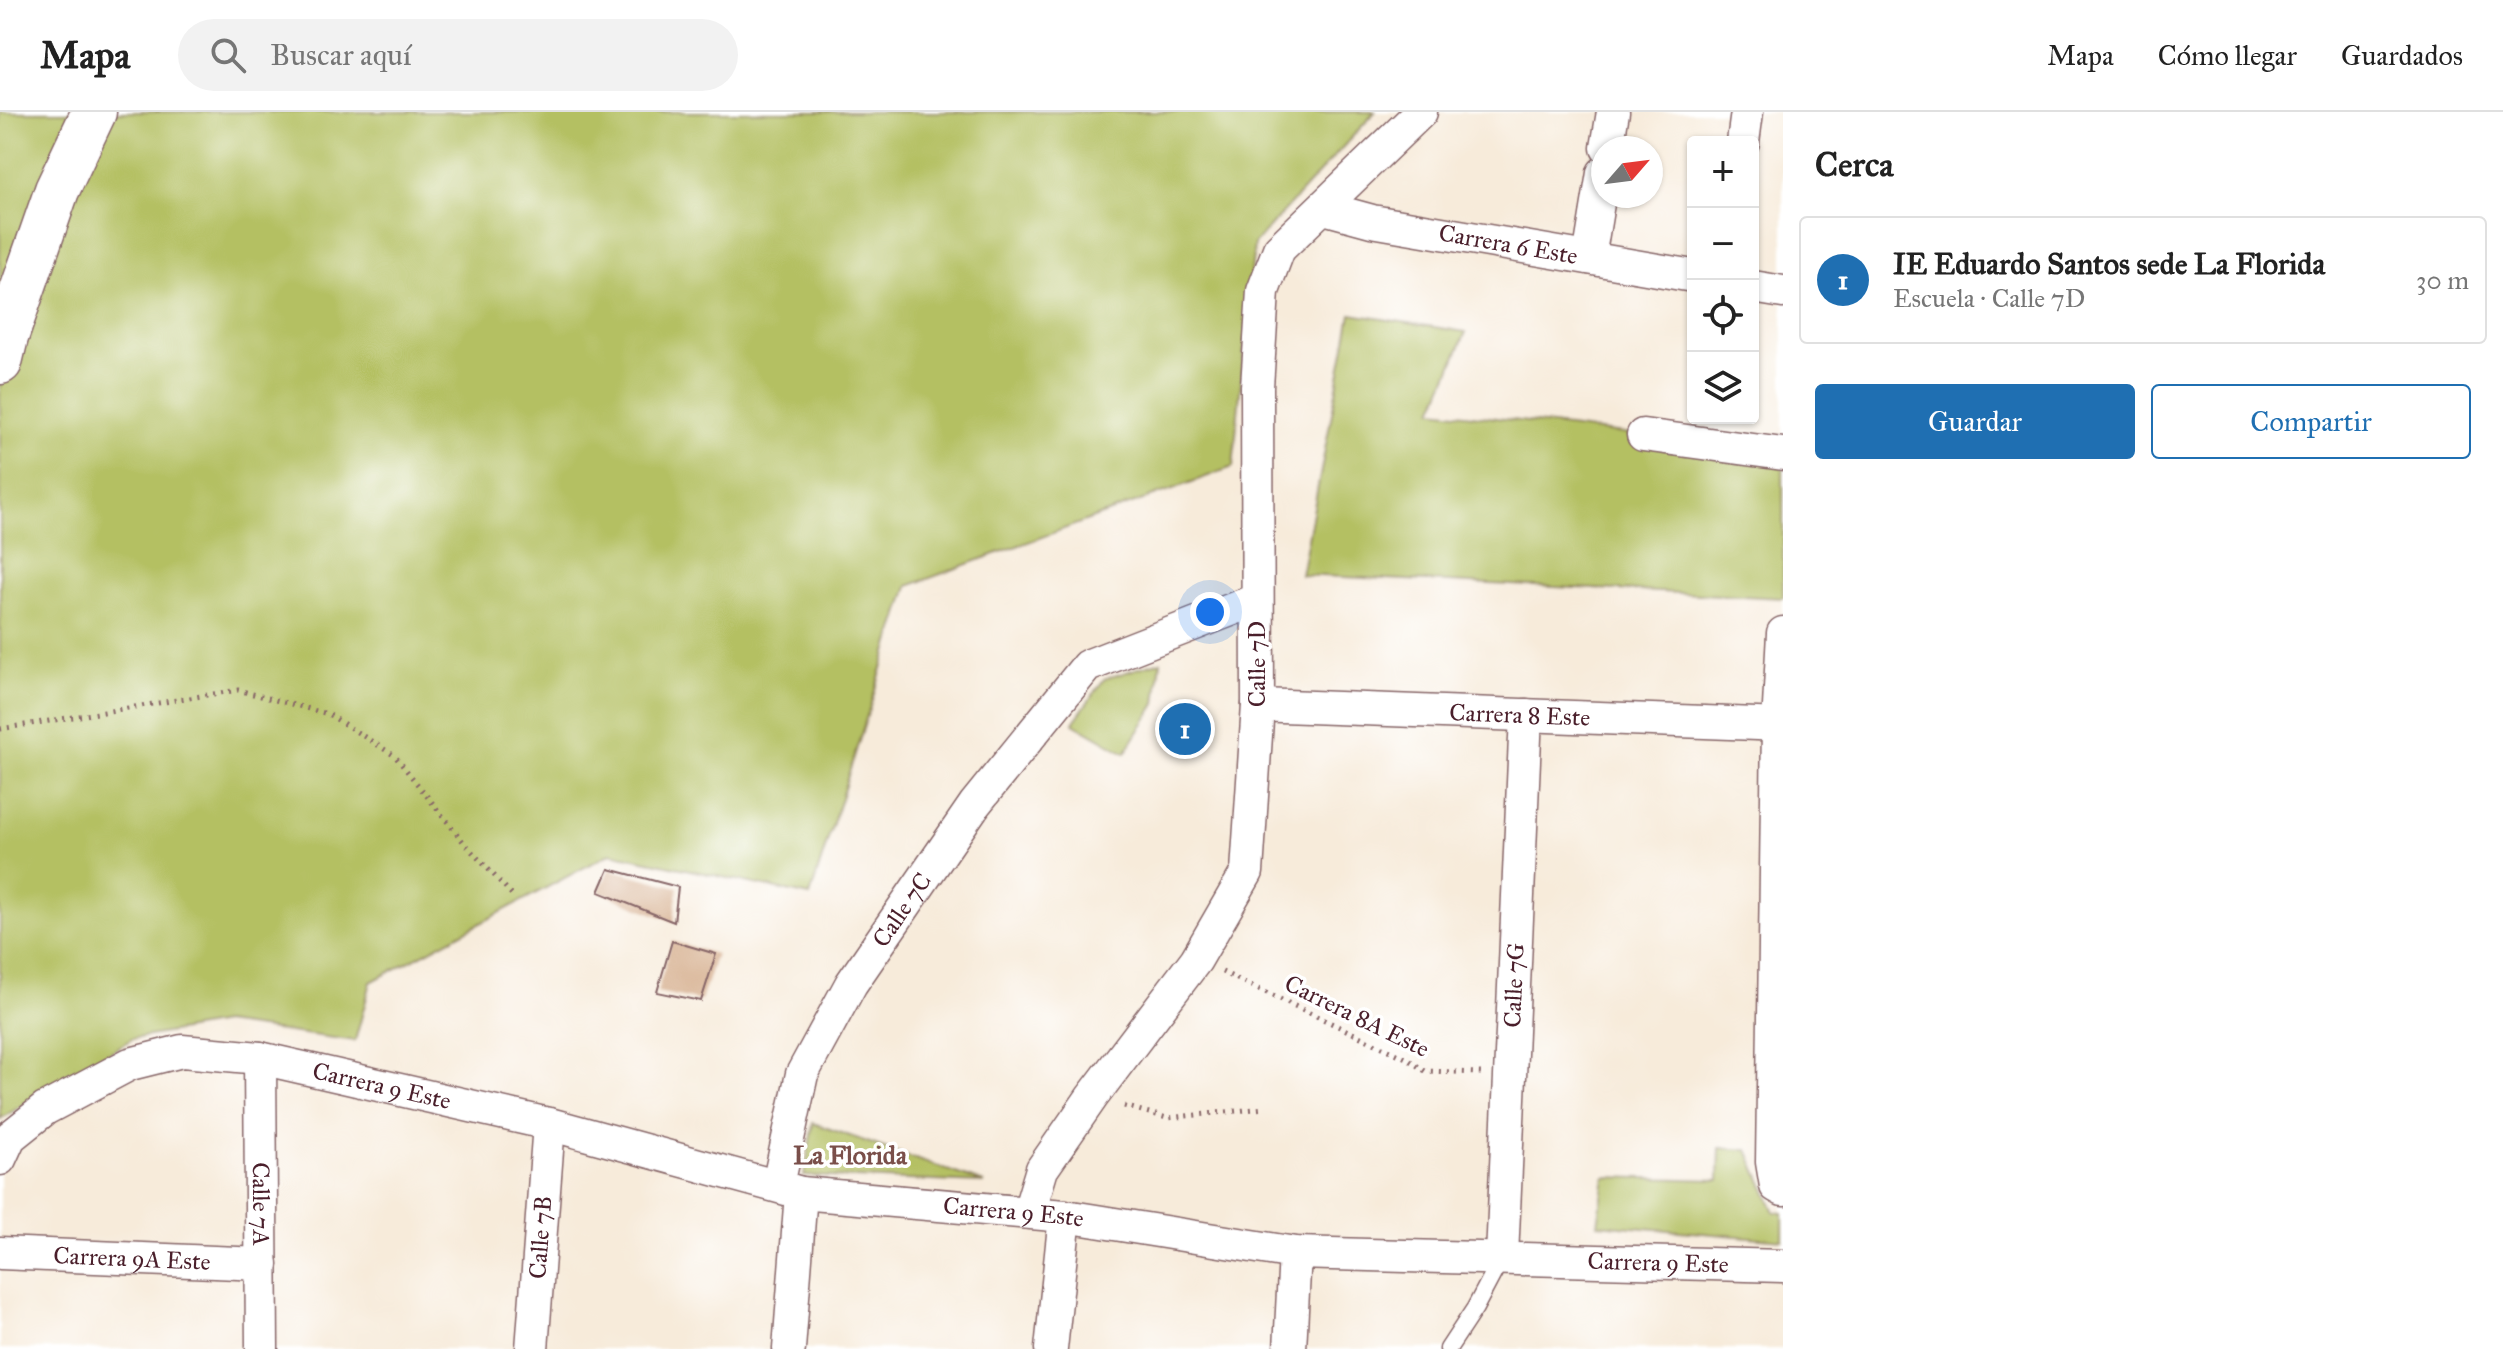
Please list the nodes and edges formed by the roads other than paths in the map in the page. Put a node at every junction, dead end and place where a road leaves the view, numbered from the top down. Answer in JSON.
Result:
{"nodes":[{"id":1,"x":94,"y":112,"type":"edge"},
{"id":2,"x":1421,"y":112,"type":"edge"},
{"id":3,"x":1613,"y":112,"type":"edge"},
{"id":4,"x":1747,"y":112,"type":"edge"},
{"id":5,"x":1609,"y":136,"type":"edge"},
{"id":6,"x":1744,"y":136,"type":"edge"},
{"id":7,"x":1324,"y":208,"type":"junction"},
{"id":8,"x":1597,"y":208,"type":"edge"},
{"id":9,"x":1589,"y":258,"type":"junction"},
{"id":10,"x":1687,"y":275,"type":"edge"},
{"id":11,"x":1759,"y":288,"type":"edge"},
{"id":12,"x":1783,"y":292,"type":"edge"},
{"id":13,"x":0,"y":362,"type":"edge"},
{"id":14,"x":1643,"y":435,"type":"dead end"},
{"id":15,"x":1783,"y":454,"type":"edge"},
{"id":16,"x":1256,"y":600,"type":"junction"},
{"id":17,"x":1783,"y":633,"type":"edge"},
{"id":18,"x":1258,"y":705,"type":"junction"},
{"id":19,"x":1526,"y":715,"type":"junction"},
{"id":20,"x":1780,"y":725,"type":"edge"},
{"id":21,"x":260,"y":1058,"type":"junction"},
{"id":22,"x":549,"y":1124,"type":"junction"},
{"id":23,"x":5,"y":1148,"type":"edge"},
{"id":24,"x":1779,"y":1188,"type":"edge"},
{"id":25,"x":790,"y":1189,"type":"junction"},
{"id":26,"x":1029,"y":1212,"type":"junction"},
{"id":27,"x":1065,"y":1216,"type":"junction"},
{"id":28,"x":0,"y":1253,"type":"edge"},
{"id":29,"x":1295,"y":1253,"type":"junction"},
{"id":30,"x":1502,"y":1257,"type":"junction"},
{"id":31,"x":262,"y":1264,"type":"junction"},
{"id":32,"x":1783,"y":1266,"type":"edge"},
{"id":33,"x":262,"y":1349,"type":"edge"},
{"id":34,"x":532,"y":1349,"type":"edge"},
{"id":35,"x":789,"y":1349,"type":"edge"},
{"id":36,"x":1051,"y":1349,"type":"edge"},
{"id":37,"x":1290,"y":1349,"type":"edge"},
{"id":38,"x":1448,"y":1349,"type":"edge"}],
"edges":[{"from":1,"to":13,"type":"main road"},
{"from":2,"to":7,"type":"street","name":"Calle 7D"},
{"from":3,"to":5,"type":"street"},
{"from":4,"to":6,"type":"street"},
{"from":7,"to":9,"type":"street","name":"Carrera 6 Este"},
{"from":7,"to":16,"type":"street","name":"Calle 7D"},
{"from":8,"to":9,"type":"street"},
{"from":9,"to":10,"type":"street","name":"Carrera 6 Este"},
{"from":11,"to":12,"type":"street"},
{"from":14,"to":15,"type":"street"},
{"from":16,"to":18,"type":"street","name":"Calle 7D"},
{"from":16,"to":25,"type":"street","name":"Calle 7C"},
{"from":17,"to":20,"type":"street"},
{"from":18,"to":19,"type":"street","name":"Carrera 8 Este"},
{"from":18,"to":26,"type":"street","name":"Calle 7D"},
{"from":19,"to":20,"type":"street","name":"Carrera 8 Este"},
{"from":19,"to":30,"type":"street","name":"Calle 7G"},
{"from":20,"to":24,"type":"street"},
{"from":21,"to":22,"type":"street","name":"Carrera 9 Este"},
{"from":21,"to":23,"type":"street","name":"Carrera 9 Este"},
{"from":21,"to":31,"type":"street","name":"Calle 7A"},
{"from":22,"to":25,"type":"street","name":"Carrera 9 Este"},
{"from":22,"to":34,"type":"street","name":"Calle 7B"},
{"from":25,"to":26,"type":"street","name":"Carrera 9 Este"},
{"from":25,"to":35,"type":"street","name":"Calle 7C"},
{"from":26,"to":27,"type":"street","name":"Carrera 9 Este"},
{"from":27,"to":29,"type":"street","name":"Carrera 9 Este"},
{"from":27,"to":36,"type":"street"},
{"from":28,"to":31,"type":"street","name":"Carrera 9A Este"},
{"from":29,"to":30,"type":"street","name":"Carrera 9 Este"},
{"from":29,"to":37,"type":"street"},
{"from":30,"to":32,"type":"street","name":"Carrera 9 Este"},
{"from":30,"to":38,"type":"lane"},
{"from":31,"to":33,"type":"street","name":"Calle 7A"}]}
